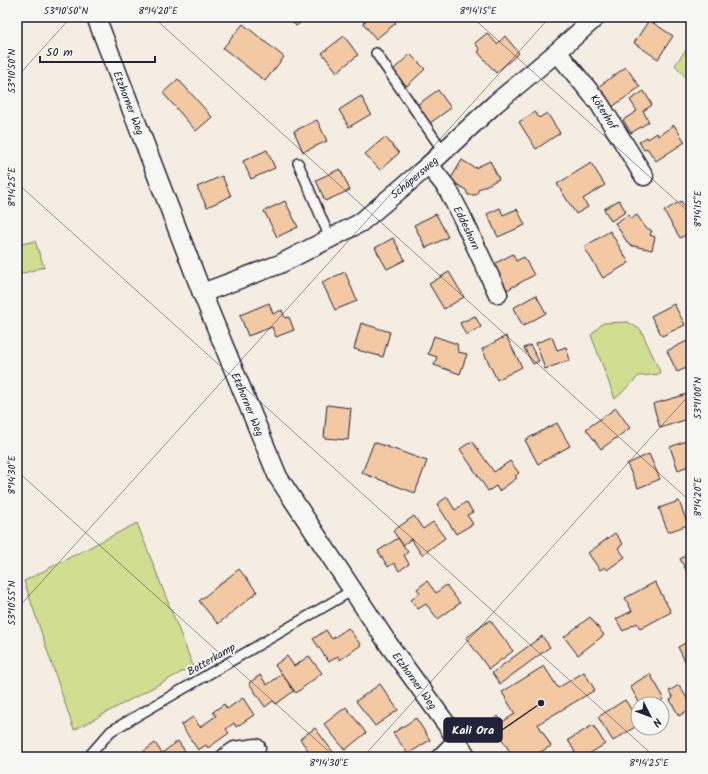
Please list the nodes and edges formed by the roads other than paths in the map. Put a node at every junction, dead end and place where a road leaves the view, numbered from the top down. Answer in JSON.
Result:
{"nodes":[{"id":1,"x":96,"y":17,"type":"edge"},
{"id":2,"x":596,"y":17,"type":"edge"},
{"id":3,"x":557,"y":52,"type":"junction"},
{"id":4,"x":376,"y":53,"type":"dead end"},
{"id":5,"x":442,"y":151,"type":"junction"},
{"id":6,"x":298,"y":163,"type":"dead end"},
{"id":7,"x":429,"y":165,"type":"junction"},
{"id":8,"x":644,"y":176,"type":"dead end"},
{"id":9,"x":330,"y":238,"type":"junction"},
{"id":10,"x":202,"y":293,"type":"junction"},
{"id":11,"x":498,"y":294,"type":"dead end"},
{"id":12,"x":353,"y":590,"type":"junction"},
{"id":13,"x":457,"y":741,"type":"junction"},
{"id":14,"x":256,"y":748,"type":"dead end"},
{"id":15,"x":88,"y":757,"type":"edge"},
{"id":16,"x":226,"y":757,"type":"edge"},
{"id":17,"x":441,"y":757,"type":"edge"},
{"id":18,"x":467,"y":757,"type":"edge"}],
"edges":[{"from":1,"to":10,"type":"street","name":"Etzhorner Weg"},
{"from":2,"to":3,"type":"street","name":"Schäpersweg"},
{"from":3,"to":5,"type":"street","name":"Schäpersweg"},
{"from":3,"to":8,"type":"street","name":"Köterhof"},
{"from":4,"to":5,"type":"lane"},
{"from":5,"to":7,"type":"street","name":"Schäpersweg"},
{"from":6,"to":9,"type":"lane"},
{"from":7,"to":9,"type":"street","name":"Schäpersweg"},
{"from":7,"to":11,"type":"street","name":"Eddeshorn"},
{"from":9,"to":10,"type":"street","name":"Schäpersweg"},
{"from":10,"to":12,"type":"street","name":"Etzhorner Weg"},
{"from":12,"to":13,"type":"street","name":"Etzhorner Weg"},
{"from":12,"to":15,"type":"lane","name":"Botterkamp"},
{"from":13,"to":17,"type":"street"},
{"from":13,"to":18,"type":"street","name":"Etzhorner Weg"},
{"from":14,"to":16,"type":"street"}]}
